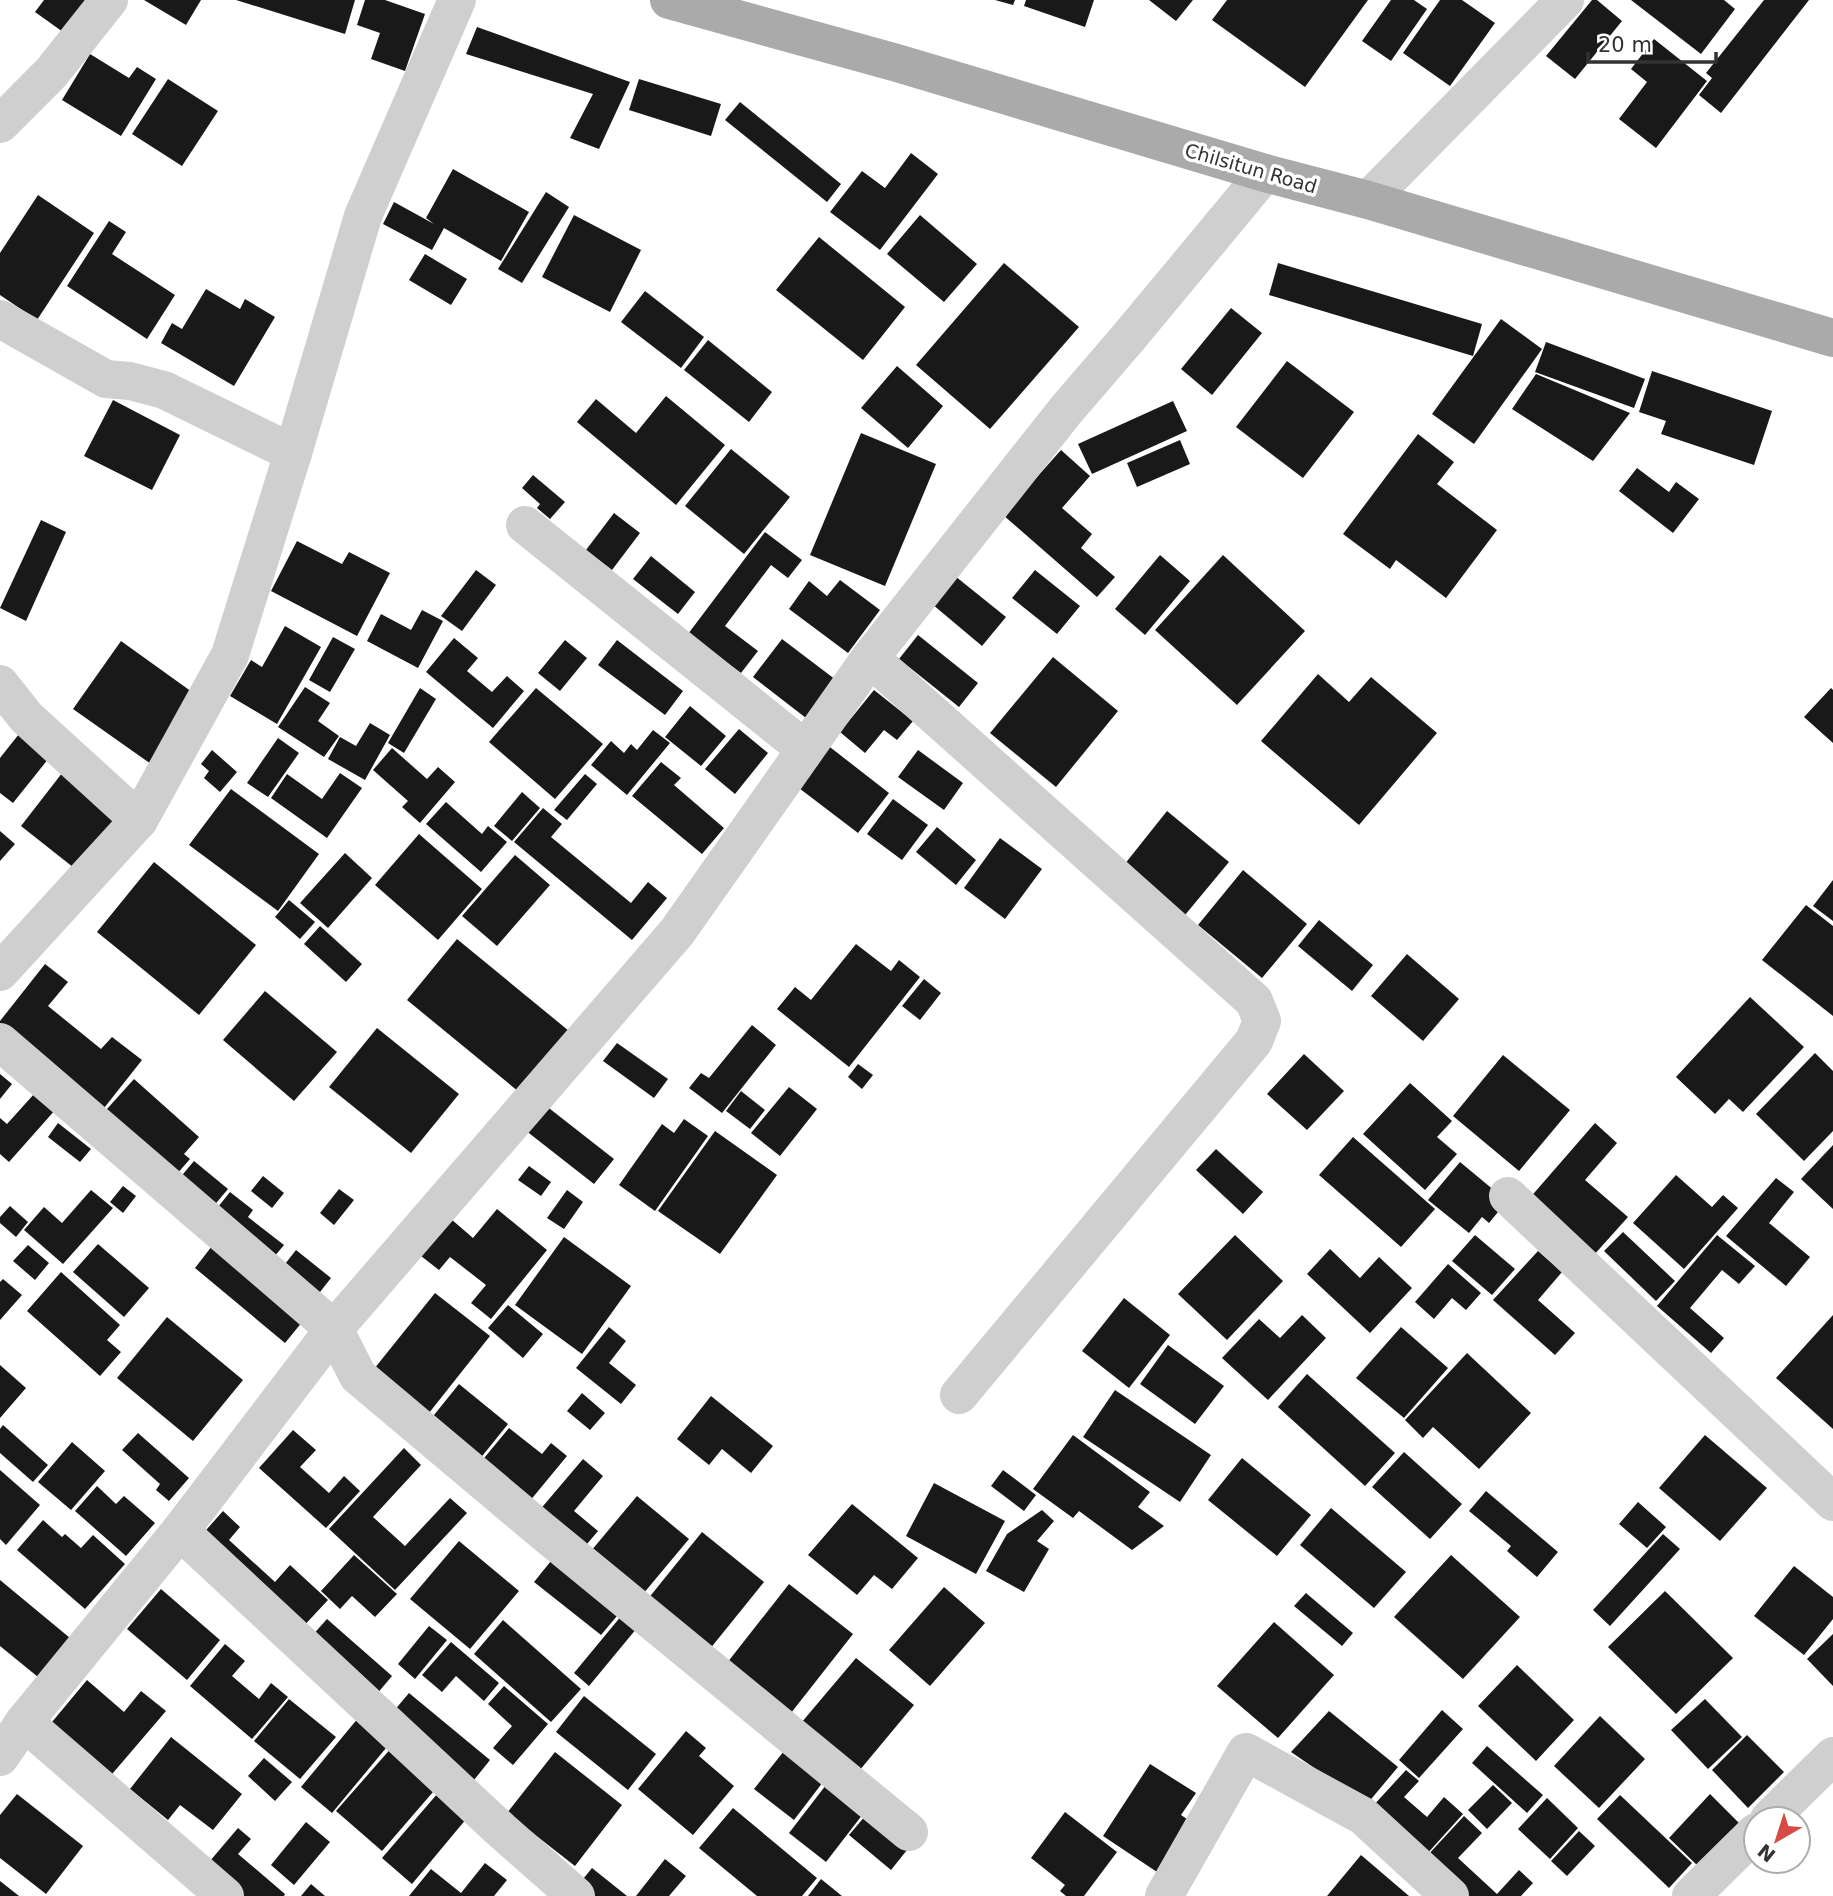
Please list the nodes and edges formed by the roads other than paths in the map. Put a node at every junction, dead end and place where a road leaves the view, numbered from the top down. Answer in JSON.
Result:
{"nodes":[{"id":1,"x":109,"y":0,"type":"edge"},
{"id":2,"x":457,"y":0,"type":"edge"},
{"id":3,"x":669,"y":0,"type":"edge"},
{"id":4,"x":1565,"y":0,"type":"edge"},
{"id":5,"x":0,"y":124,"type":"edge"},
{"id":6,"x":1265,"y":173,"type":"junction"},
{"id":7,"x":1368,"y":200,"type":"junction"},
{"id":8,"x":0,"y":319,"type":"edge"},
{"id":9,"x":1833,"y":338,"type":"edge"},
{"id":10,"x":293,"y":453,"type":"junction"},
{"id":11,"x":525,"y":525,"type":"dead end"},
{"id":12,"x":870,"y":658,"type":"junction"},
{"id":13,"x":0,"y":684,"type":"edge"},
{"id":14,"x":805,"y":749,"type":"junction"},
{"id":15,"x":139,"y":820,"type":"junction"},
{"id":16,"x":0,"y":972,"type":"edge"},
{"id":17,"x":0,"y":1042,"type":"edge"},
{"id":18,"x":1508,"y":1196,"type":"dead end"},
{"id":19,"x":334,"y":1329,"type":"junction"},
{"id":20,"x":959,"y":1395,"type":"dead end"},
{"id":21,"x":1833,"y":1502,"type":"edge"},
{"id":22,"x":180,"y":1531,"type":"junction"},
{"id":23,"x":24,"y":1722,"type":"junction"},
{"id":24,"x":1833,"y":1756,"type":"edge"},
{"id":25,"x":0,"y":1757,"type":"edge"},
{"id":26,"x":1783,"y":1805,"type":"edge"},
{"id":27,"x":909,"y":1832,"type":"dead end"},
{"id":28,"x":1742,"y":1846,"type":"edge"},
{"id":29,"x":225,"y":1896,"type":"edge"},
{"id":30,"x":576,"y":1896,"type":"edge"},
{"id":31,"x":1164,"y":1896,"type":"edge"},
{"id":32,"x":1450,"y":1896,"type":"edge"},
{"id":33,"x":1691,"y":1896,"type":"edge"}],
"edges":[{"from":1,"to":5,"type":"street"},
{"from":2,"to":10,"type":"street"},
{"from":3,"to":6,"type":"main road","name":"Chilsitun Road"},
{"from":4,"to":7,"type":"street"},
{"from":6,"to":7,"type":"main road","name":"Chilsitun Road"},
{"from":6,"to":12,"type":"street"},
{"from":7,"to":9,"type":"main road","name":"Chilsitun Road"},
{"from":8,"to":10,"type":"street"},
{"from":10,"to":15,"type":"street"},
{"from":11,"to":14,"type":"street"},
{"from":12,"to":14,"type":"street"},
{"from":12,"to":20,"type":"street"},
{"from":13,"to":15,"type":"street"},
{"from":14,"to":19,"type":"street"},
{"from":15,"to":16,"type":"street"},
{"from":17,"to":19,"type":"street"},
{"from":18,"to":21,"type":"street"},
{"from":19,"to":22,"type":"street"},
{"from":19,"to":27,"type":"street"},
{"from":22,"to":23,"type":"street"},
{"from":22,"to":30,"type":"street"},
{"from":23,"to":25,"type":"street"},
{"from":23,"to":29,"type":"street"},
{"from":24,"to":26,"type":"street"},
{"from":28,"to":33,"type":"street"},
{"from":31,"to":32,"type":"street"}]}
